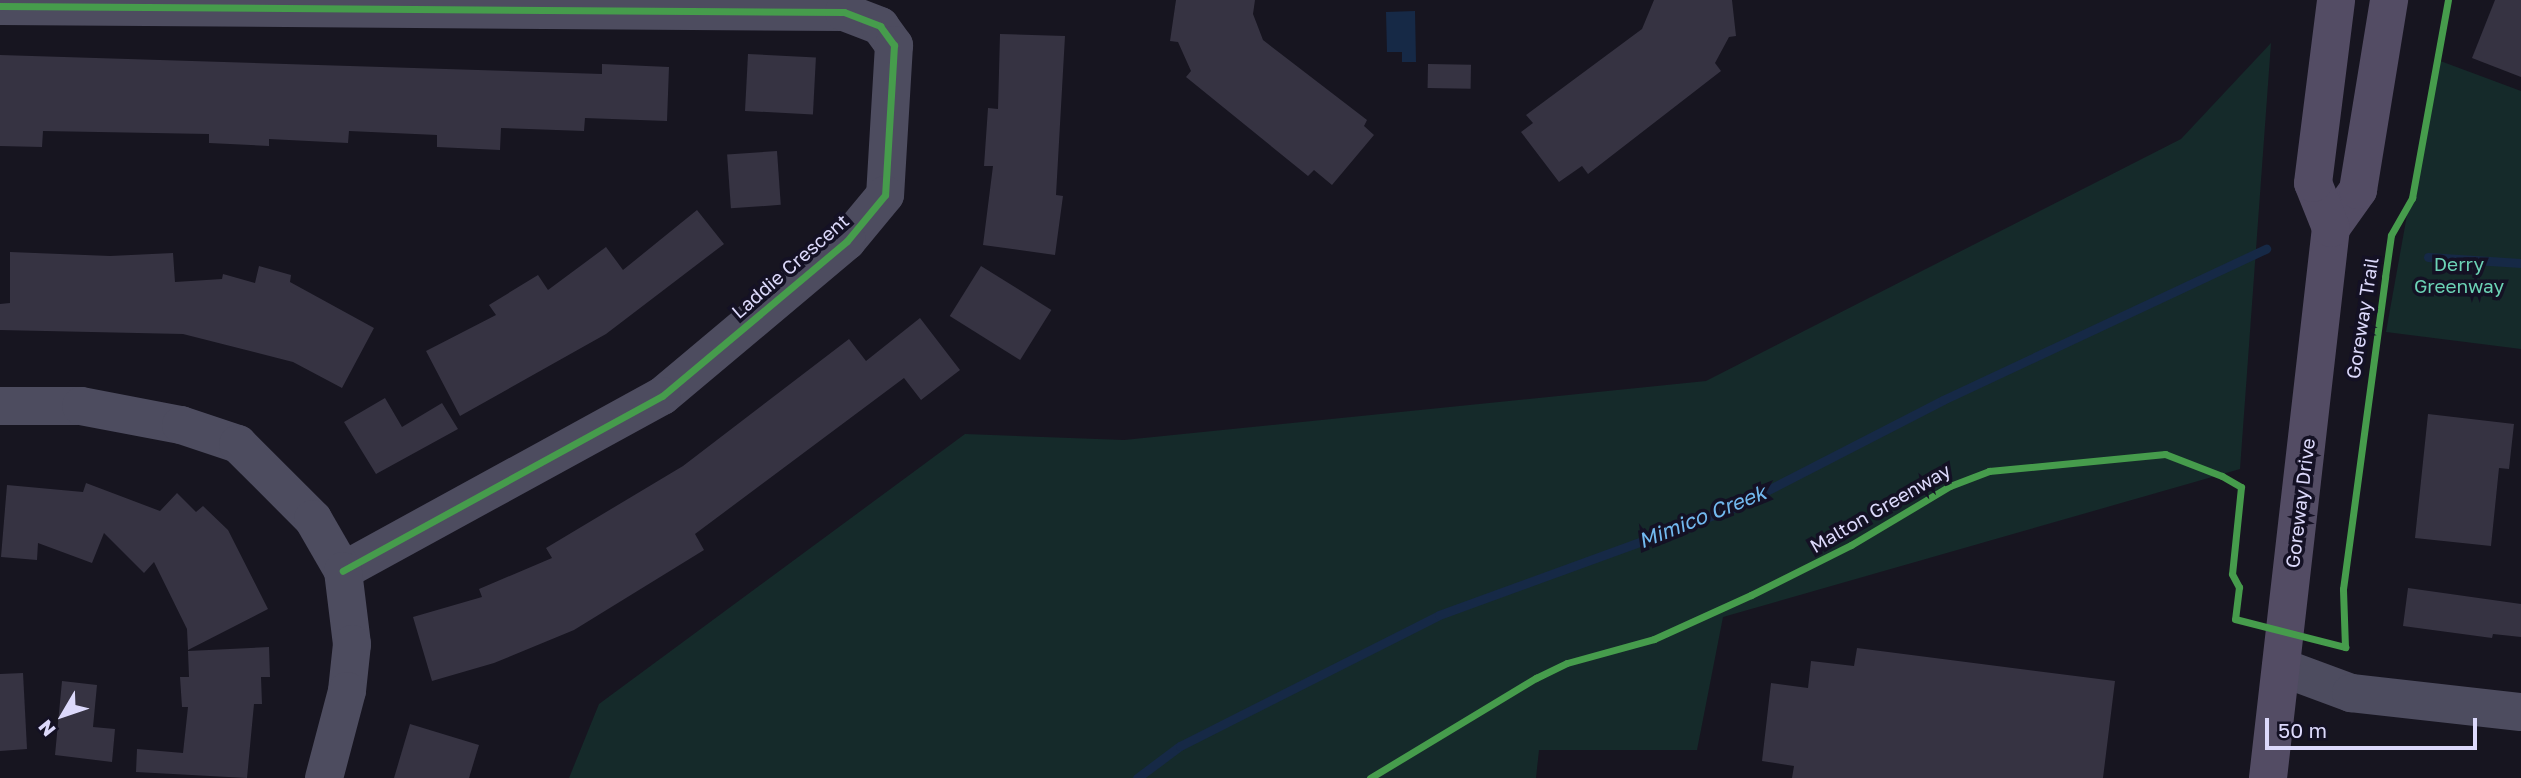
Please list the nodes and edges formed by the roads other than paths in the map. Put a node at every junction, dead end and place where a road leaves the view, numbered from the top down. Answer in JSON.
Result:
{"nodes":[{"id":1,"x":2336,"y":0,"type":"edge"},
{"id":2,"x":2389,"y":0,"type":"edge"},
{"id":3,"x":0,"y":6,"type":"edge"},
{"id":4,"x":2331,"y":228,"type":"junction"},
{"id":5,"x":0,"y":406,"type":"edge"},
{"id":6,"x":343,"y":571,"type":"junction"},
{"id":7,"x":2281,"y":667,"type":"junction"},
{"id":8,"x":2521,"y":712,"type":"edge"},
{"id":9,"x":324,"y":778,"type":"edge"},
{"id":10,"x":2268,"y":778,"type":"edge"}],
"edges":[{"from":1,"to":4,"type":"main road","name":"Goreway Drive"},
{"from":2,"to":4,"type":"main road","name":"Goreway Drive"},
{"from":3,"to":6,"type":"street","name":"Laddie Crescent"},
{"from":4,"to":7,"type":"main road","name":"Goreway Drive"},
{"from":5,"to":6,"type":"street"},
{"from":6,"to":9,"type":"street"},
{"from":7,"to":8,"type":"street"},
{"from":7,"to":10,"type":"main road","name":"Goreway Drive"}]}
